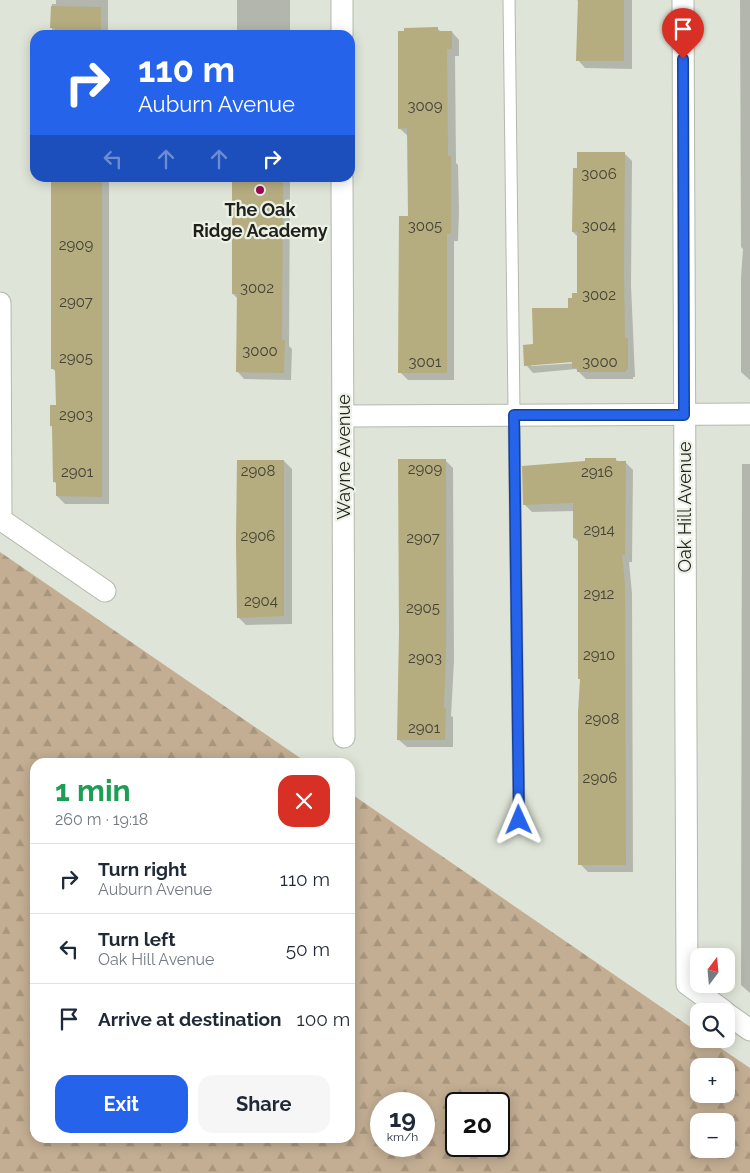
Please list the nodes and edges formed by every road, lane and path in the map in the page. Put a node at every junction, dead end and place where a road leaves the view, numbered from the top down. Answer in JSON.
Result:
{"nodes":[{"id":1,"x":342,"y":0,"type":"edge"},
{"id":2,"x":509,"y":0,"type":"edge"},
{"id":3,"x":682,"y":0,"type":"edge"},
{"id":4,"x":342,"y":30,"type":"edge"},
{"id":5,"x":342,"y":182,"type":"edge"},
{"id":6,"x":0,"y":303,"type":"edge"},
{"id":7,"x":750,"y":414,"type":"edge"},
{"id":8,"x":514,"y":415,"type":"junction"},
{"id":9,"x":684,"y":415,"type":"junction"},
{"id":10,"x":343,"y":416,"type":"junction"},
{"id":11,"x":0,"y":520,"type":"edge"},
{"id":12,"x":105,"y":591,"type":"dead end"},
{"id":13,"x":344,"y":737,"type":"dead end"},
{"id":14,"x":519,"y":820,"type":"dead end"},
{"id":15,"x":713,"y":1003,"type":"edge"},
{"id":16,"x":735,"y":1019,"type":"edge"},
{"id":17,"x":750,"y":1030,"type":"edge"}],
"edges":[{"from":1,"to":4,"type":"street"},
{"from":2,"to":8,"type":"lane"},
{"from":3,"to":9,"type":"street","name":"Oak Hill Avenue"},
{"from":5,"to":10,"type":"street","name":"Wayne Avenue"},
{"from":6,"to":11,"type":"street"},
{"from":7,"to":9,"type":"street"},
{"from":8,"to":9,"type":"street"},
{"from":8,"to":10,"type":"street"},
{"from":8,"to":14,"type":"lane"},
{"from":9,"to":15,"type":"street","name":"Oak Hill Avenue"},
{"from":10,"to":13,"type":"street","name":"Wayne Avenue"},
{"from":11,"to":12,"type":"street"},
{"from":16,"to":17,"type":"street"}]}
